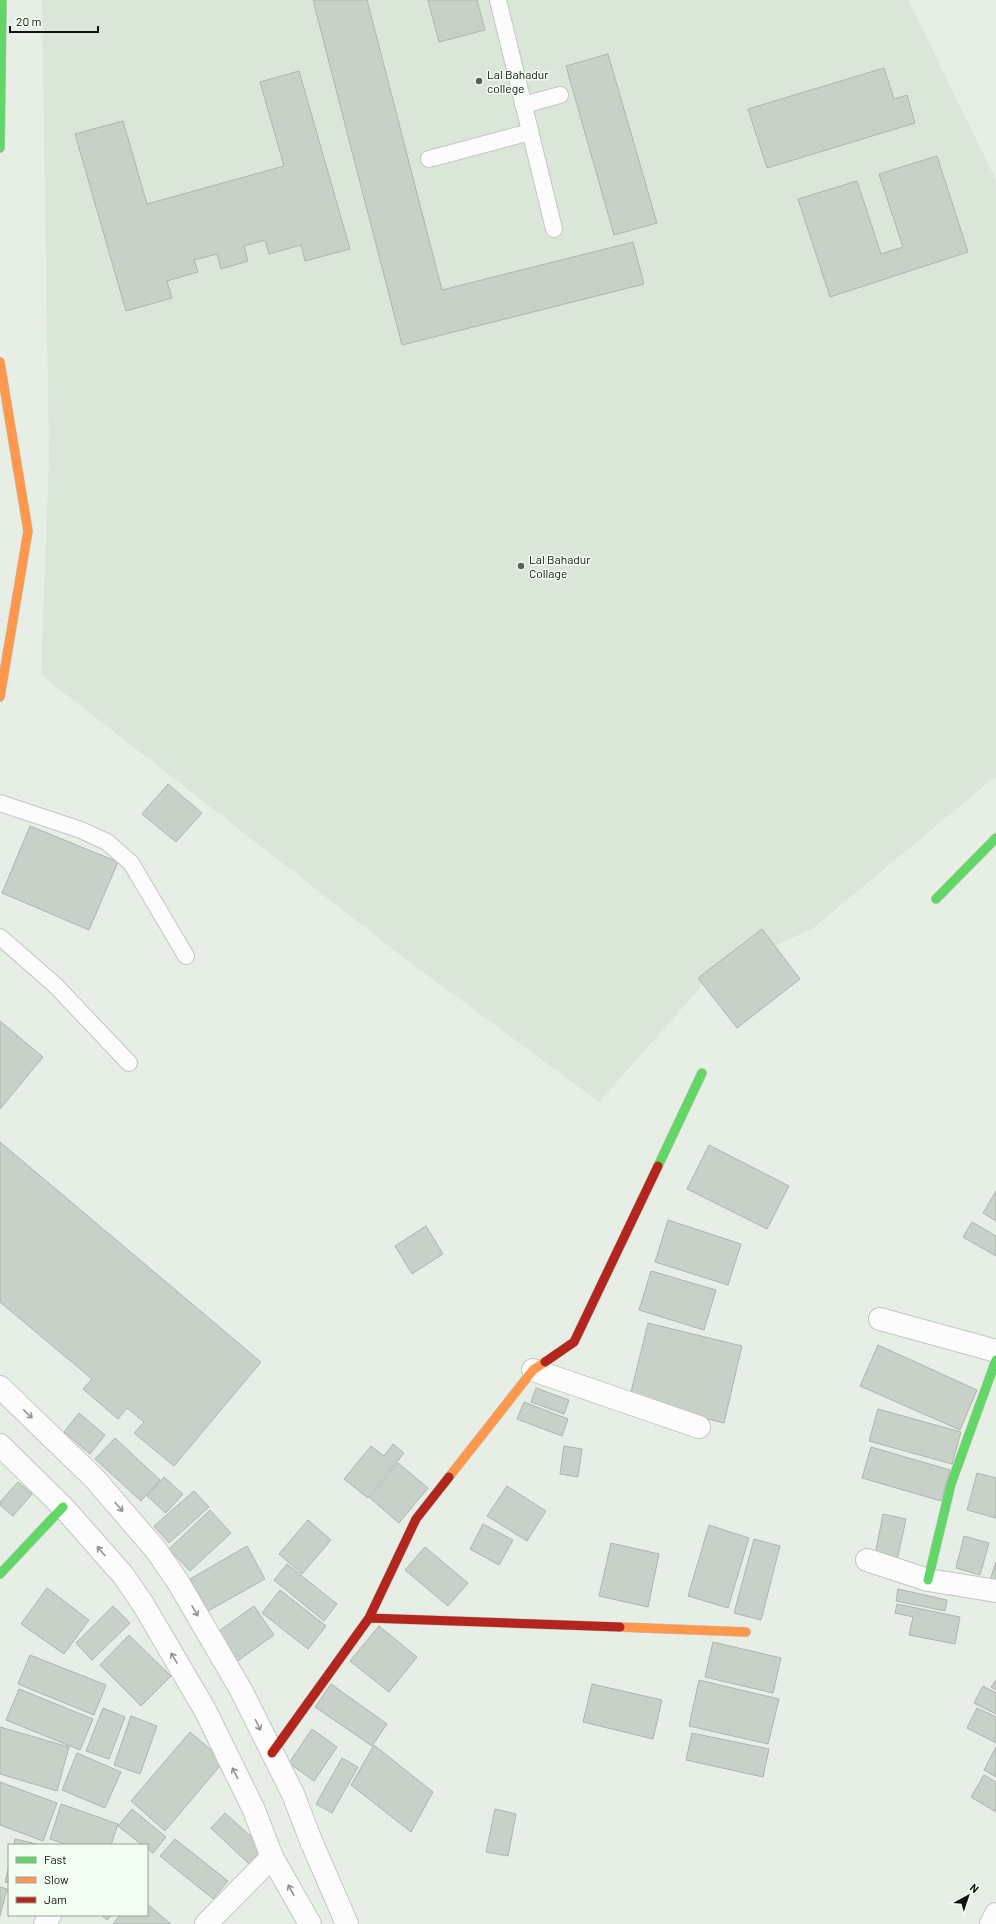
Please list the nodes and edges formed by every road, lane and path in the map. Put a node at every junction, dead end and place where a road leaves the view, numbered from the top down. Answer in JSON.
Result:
{"nodes":[{"id":1,"x":2,"y":0,"type":"edge"},
{"id":2,"x":498,"y":0,"type":"edge"},
{"id":3,"x":0,"y":74,"type":"edge"},
{"id":4,"x":560,"y":95,"type":"dead end"},
{"id":5,"x":523,"y":105,"type":"junction"},
{"id":6,"x":530,"y":132,"type":"junction"},
{"id":7,"x":0,"y":148,"type":"edge"},
{"id":8,"x":428,"y":159,"type":"dead end"},
{"id":9,"x":554,"y":229,"type":"dead end"},
{"id":10,"x":0,"y":362,"type":"edge"},
{"id":11,"x":0,"y":697,"type":"edge"},
{"id":12,"x":0,"y":803,"type":"edge"},
{"id":13,"x":996,"y":838,"type":"edge"},
{"id":14,"x":936,"y":899,"type":"dead end"},
{"id":15,"x":0,"y":937,"type":"edge"},
{"id":16,"x":186,"y":956,"type":"dead end"},
{"id":17,"x":129,"y":1063,"type":"dead end"},
{"id":18,"x":702,"y":1073,"type":"dead end"},
{"id":19,"x":880,"y":1319,"type":"dead end"},
{"id":20,"x":996,"y":1351,"type":"edge"},
{"id":21,"x":996,"y":1360,"type":"edge"},
{"id":22,"x":533,"y":1370,"type":"junction"},
{"id":23,"x":0,"y":1386,"type":"edge"},
{"id":24,"x":699,"y":1427,"type":"dead end"},
{"id":25,"x":0,"y":1445,"type":"edge"},
{"id":26,"x":63,"y":1507,"type":"junction"},
{"id":27,"x":867,"y":1560,"type":"dead end"},
{"id":28,"x":0,"y":1574,"type":"edge"},
{"id":29,"x":928,"y":1580,"type":"junction"},
{"id":30,"x":996,"y":1591,"type":"edge"},
{"id":31,"x":369,"y":1618,"type":"junction"},
{"id":32,"x":746,"y":1632,"type":"dead end"},
{"id":33,"x":272,"y":1753,"type":"junction"},
{"id":34,"x":272,"y":1857,"type":"junction"},
{"id":35,"x":996,"y":1914,"type":"edge"},
{"id":36,"x":206,"y":1924,"type":"edge"},
{"id":37,"x":310,"y":1924,"type":"edge"},
{"id":38,"x":347,"y":1924,"type":"edge"},
{"id":39,"x":991,"y":1924,"type":"edge"}],
"edges":[{"from":1,"to":3,"type":"street"},
{"from":2,"to":5,"type":"lane"},
{"from":3,"to":7,"type":"street"},
{"from":4,"to":5,"type":"lane"},
{"from":5,"to":6,"type":"lane"},
{"from":6,"to":8,"type":"lane"},
{"from":6,"to":9,"type":"lane"},
{"from":10,"to":11,"type":"street"},
{"from":12,"to":16,"type":"lane"},
{"from":13,"to":14,"type":"street"},
{"from":15,"to":17,"type":"lane"},
{"from":18,"to":22,"type":"street"},
{"from":19,"to":20,"type":"street"},
{"from":21,"to":29,"type":"street"},
{"from":22,"to":24,"type":"street"},
{"from":22,"to":31,"type":"street"},
{"from":23,"to":33,"type":"street","one_way":true},
{"from":25,"to":26,"type":"street"},
{"from":26,"to":28,"type":"street"},
{"from":34,"to":26,"type":"street","one_way":true},
{"from":27,"to":29,"type":"street"},
{"from":29,"to":30,"type":"street"},
{"from":31,"to":32,"type":"street"},
{"from":31,"to":33,"type":"street"},
{"from":33,"to":38,"type":"street"},
{"from":34,"to":36,"type":"street"},
{"from":37,"to":34,"type":"street","one_way":true},
{"from":35,"to":39,"type":"street"}]}
